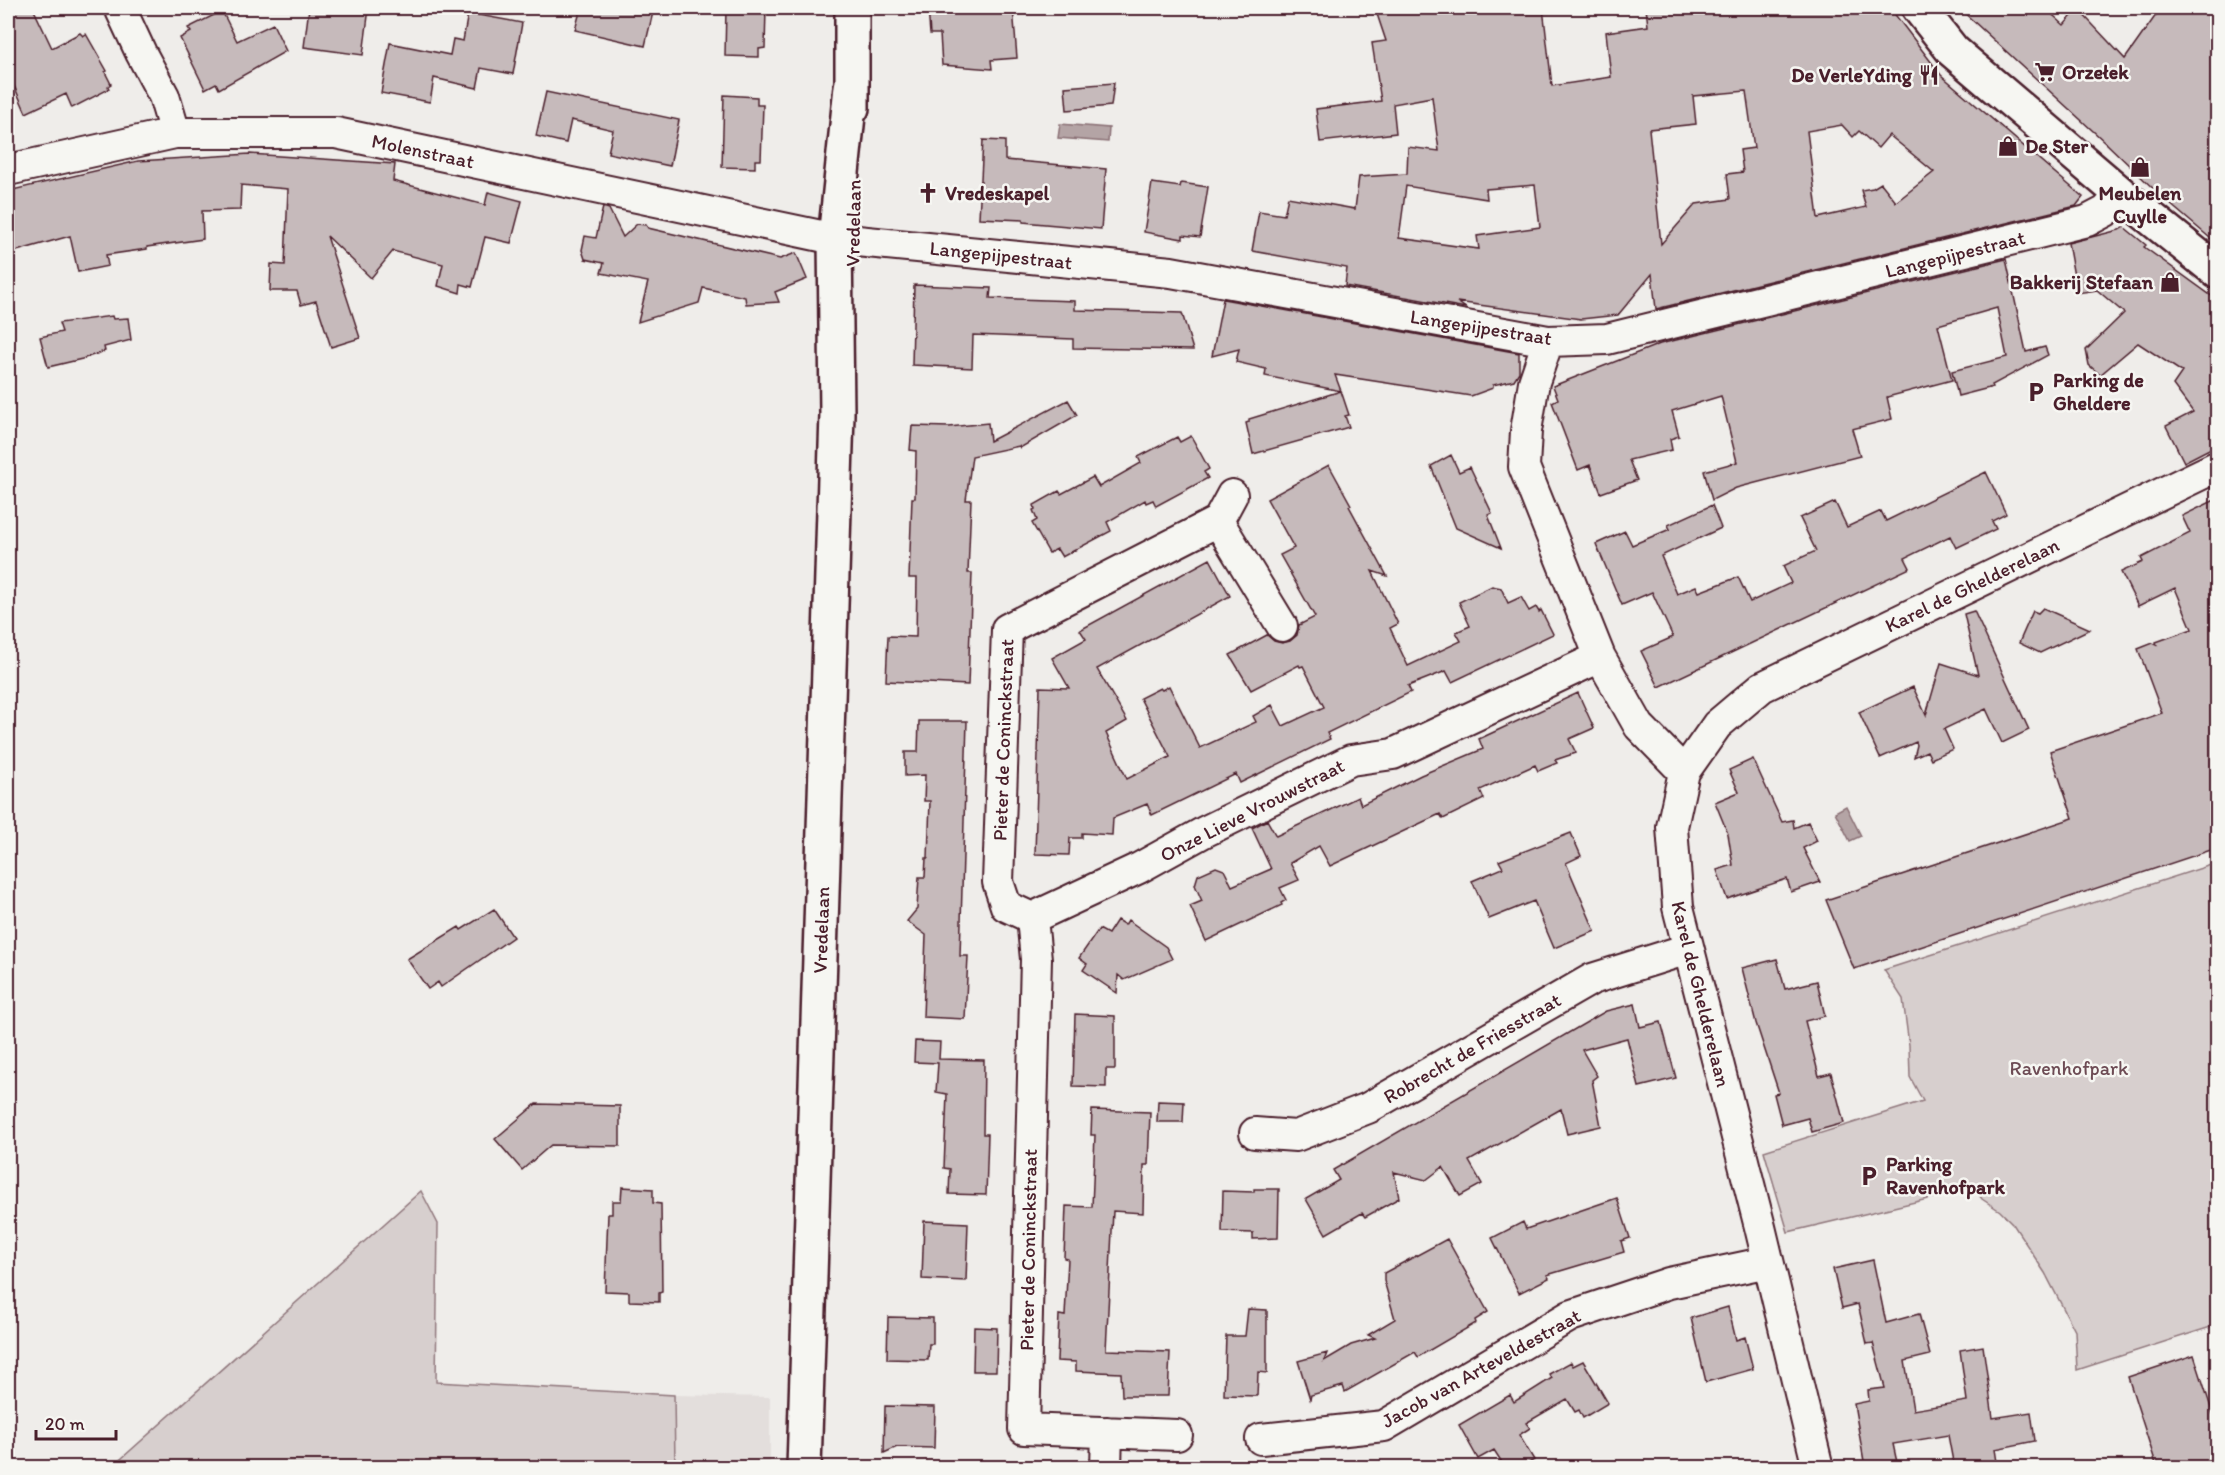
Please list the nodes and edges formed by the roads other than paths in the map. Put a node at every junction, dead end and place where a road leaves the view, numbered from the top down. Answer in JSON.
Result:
{"nodes":[{"id":1,"x":120,"y":8,"type":"edge"},
{"id":2,"x":852,"y":8,"type":"edge"},
{"id":3,"x":1919,"y":8,"type":"edge"},
{"id":4,"x":175,"y":132,"type":"junction"},
{"id":5,"x":8,"y":170,"type":"edge"},
{"id":6,"x":2121,"y":194,"type":"junction"},
{"id":7,"x":846,"y":240,"type":"junction"},
{"id":8,"x":2217,"y":272,"type":"edge"},
{"id":9,"x":1548,"y":341,"type":"junction"},
{"id":10,"x":2217,"y":466,"type":"edge"},
{"id":11,"x":1282,"y":626,"type":"dead end"},
{"id":12,"x":1600,"y":657,"type":"junction"},
{"id":13,"x":1684,"y":772,"type":"junction"},
{"id":14,"x":1019,"y":912,"type":"junction"},
{"id":15,"x":1688,"y":949,"type":"junction"},
{"id":16,"x":1255,"y":1133,"type":"dead end"},
{"id":17,"x":1768,"y":1262,"type":"junction"},
{"id":18,"x":1107,"y":1432,"type":"junction"},
{"id":19,"x":1177,"y":1435,"type":"dead end"},
{"id":20,"x":1261,"y":1439,"type":"dead end"},
{"id":21,"x":804,"y":1467,"type":"edge"},
{"id":22,"x":1106,"y":1467,"type":"edge"},
{"id":23,"x":1818,"y":1467,"type":"edge"}],
"edges":[{"from":1,"to":4,"type":"street"},
{"from":2,"to":7,"type":"main road","name":"Vredelaan"},
{"from":3,"to":6,"type":"main road"},
{"from":4,"to":5,"type":"street","name":"Molenstraat"},
{"from":4,"to":7,"type":"street","name":"Molenstraat"},
{"from":6,"to":8,"type":"main road"},
{"from":6,"to":9,"type":"street","name":"Langepijpestraat"},
{"from":7,"to":9,"type":"street","name":"Langepijpestraat"},
{"from":7,"to":21,"type":"main road","name":"Vredelaan"},
{"from":9,"to":12,"type":"street"},
{"from":10,"to":13,"type":"street","name":"Karel de Ghelderelaan"},
{"from":11,"to":14,"type":"street","name":"Pieter de Coninckstraat"},
{"from":12,"to":13,"type":"street"},
{"from":12,"to":14,"type":"street","name":"Onze Lieve Vrouwstraat"},
{"from":13,"to":15,"type":"street","name":"Karel de Ghelderelaan"},
{"from":14,"to":18,"type":"street","name":"Pieter de Coninckstraat"},
{"from":15,"to":16,"type":"street","name":"Robrecht de Friesstraat"},
{"from":15,"to":17,"type":"street","name":"Karel de Ghelderelaan"},
{"from":17,"to":20,"type":"street","name":"Jacob van Arteveldestraat"},
{"from":17,"to":23,"type":"street","name":"Karel de Ghelderelaan"},
{"from":18,"to":19,"type":"street","name":"Pieter de Coninckstraat"},
{"from":18,"to":22,"type":"street"}]}
